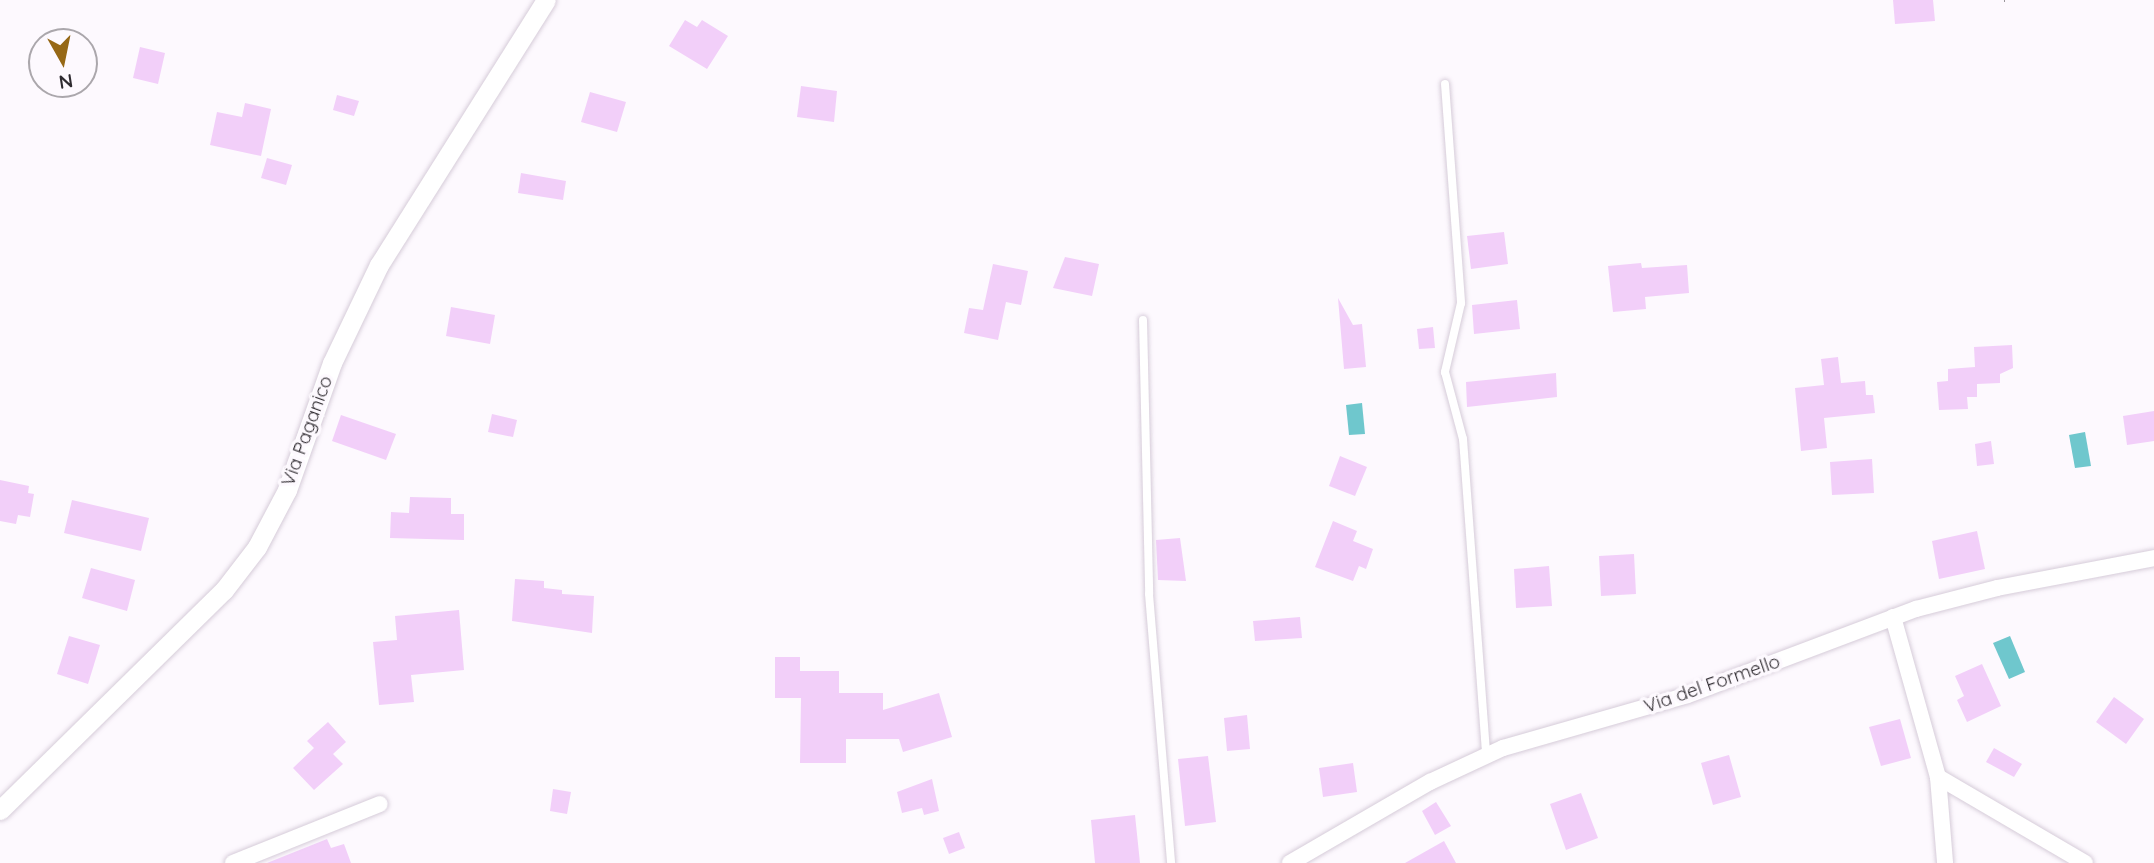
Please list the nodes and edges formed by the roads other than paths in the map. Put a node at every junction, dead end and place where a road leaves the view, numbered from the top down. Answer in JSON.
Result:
{"nodes":[{"id":1,"x":546,"y":0,"type":"edge"},
{"id":2,"x":1445,"y":84,"type":"dead end"},
{"id":3,"x":1143,"y":320,"type":"dead end"},
{"id":4,"x":2154,"y":558,"type":"edge"},
{"id":5,"x":1893,"y":617,"type":"junction"},
{"id":6,"x":1486,"y":755,"type":"junction"},
{"id":7,"x":1938,"y":777,"type":"junction"},
{"id":8,"x":380,"y":804,"type":"dead end"},
{"id":9,"x":0,"y":810,"type":"edge"},
{"id":10,"x":233,"y":863,"type":"edge"},
{"id":11,"x":1171,"y":863,"type":"edge"},
{"id":12,"x":1290,"y":863,"type":"edge"},
{"id":13,"x":1945,"y":863,"type":"edge"},
{"id":14,"x":2085,"y":863,"type":"edge"}],
"edges":[{"from":1,"to":9,"type":"street","name":"Via Paganico"},
{"from":2,"to":6,"type":"lane"},
{"from":3,"to":11,"type":"lane"},
{"from":4,"to":5,"type":"street","name":"Via del Formello"},
{"from":5,"to":6,"type":"street","name":"Via del Formello"},
{"from":5,"to":7,"type":"street"},
{"from":6,"to":12,"type":"street","name":"Via del Formello"},
{"from":7,"to":13,"type":"street"},
{"from":7,"to":14,"type":"street"},
{"from":8,"to":10,"type":"street"}]}
